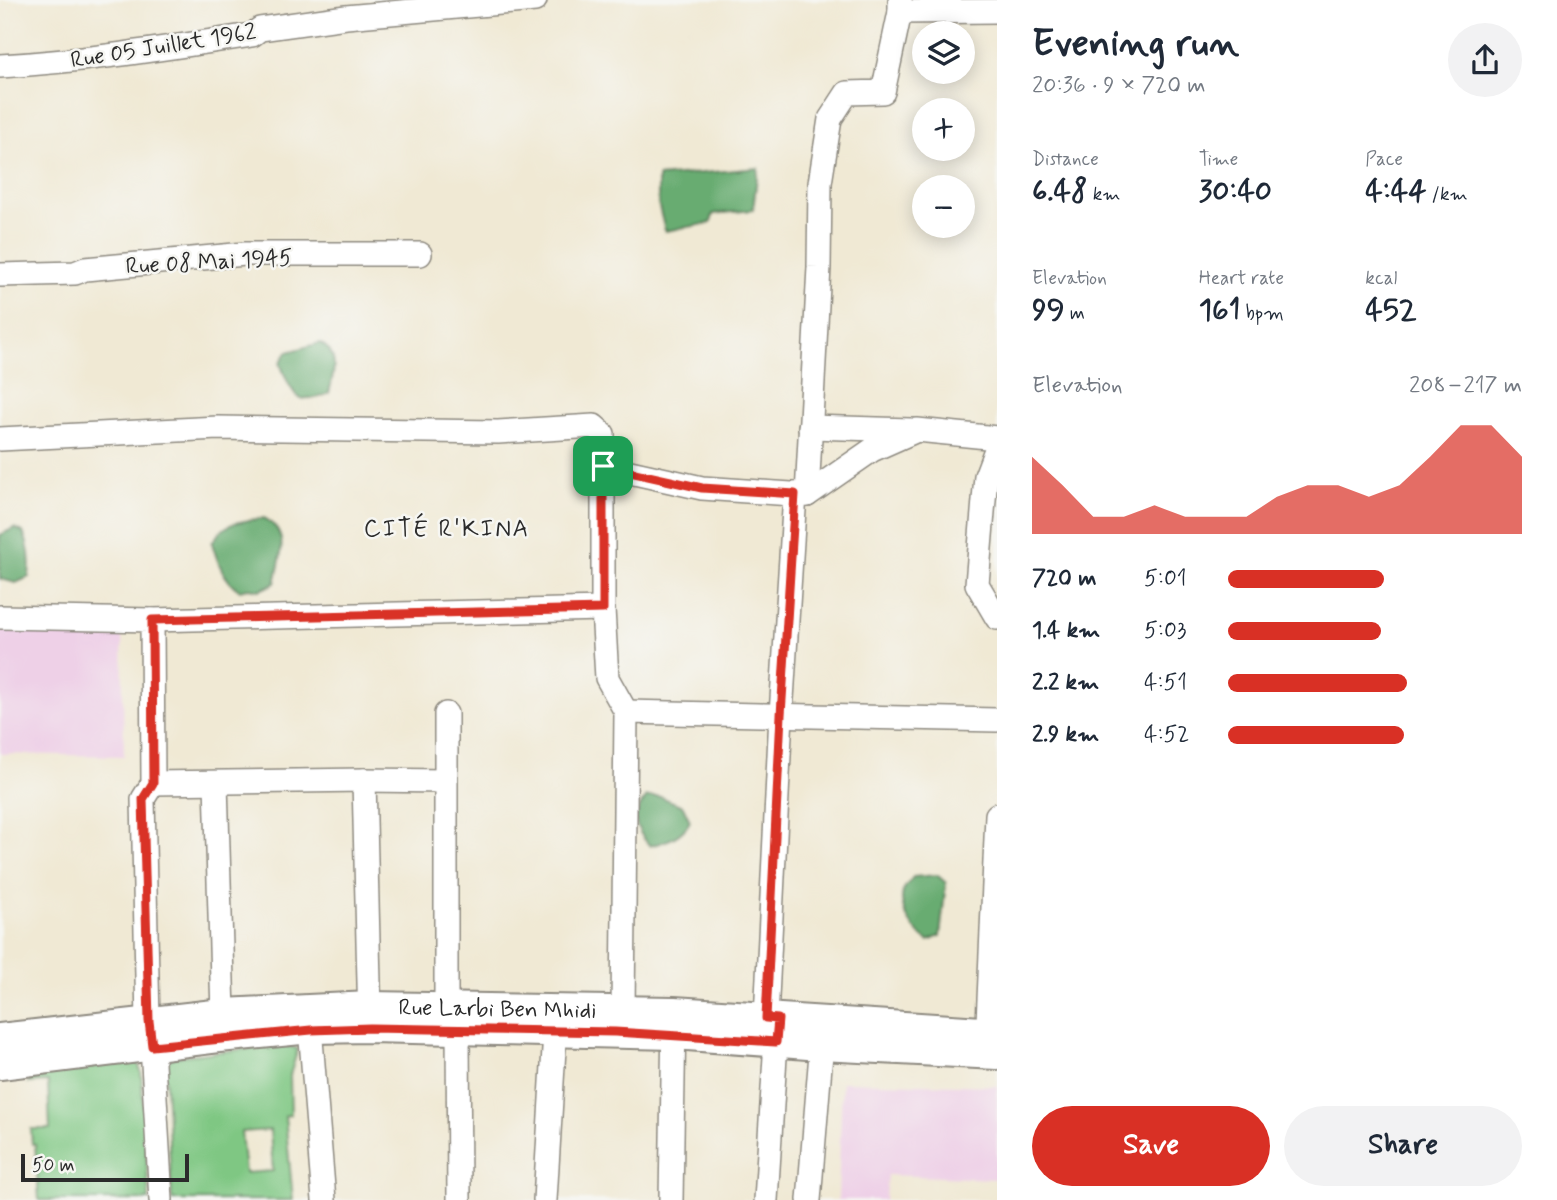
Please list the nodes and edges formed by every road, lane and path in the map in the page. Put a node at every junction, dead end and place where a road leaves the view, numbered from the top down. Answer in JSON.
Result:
{"nodes":[{"id":1,"x":536,"y":0,"type":"edge"},
{"id":2,"x":900,"y":6,"type":"edge"},
{"id":3,"x":997,"y":11,"type":"edge"},
{"id":4,"x":0,"y":66,"type":"edge"},
{"id":5,"x":420,"y":254,"type":"dead end"},
{"id":6,"x":0,"y":275,"type":"edge"},
{"id":7,"x":810,"y":427,"type":"junction"},
{"id":8,"x":917,"y":430,"type":"junction"},
{"id":9,"x":997,"y":438,"type":"edge"},
{"id":10,"x":0,"y":439,"type":"edge"},
{"id":11,"x":997,"y":446,"type":"edge"},
{"id":12,"x":603,"y":466,"type":"junction"},
{"id":13,"x":801,"y":495,"type":"junction"},
{"id":14,"x":603,"y":609,"type":"junction"},
{"id":15,"x":0,"y":617,"type":"edge"},
{"id":16,"x":997,"y":618,"type":"edge"},
{"id":17,"x":152,"y":620,"type":"junction"},
{"id":18,"x":626,"y":712,"type":"junction"},
{"id":19,"x":446,"y":715,"type":"dead end"},
{"id":20,"x":781,"y":715,"type":"junction"},
{"id":21,"x":997,"y":720,"type":"edge"},
{"id":22,"x":365,"y":780,"type":"junction"},
{"id":23,"x":445,"y":780,"type":"junction"},
{"id":24,"x":153,"y":783,"type":"junction"},
{"id":25,"x":216,"y":783,"type":"junction"},
{"id":26,"x":997,"y":815,"type":"edge"},
{"id":27,"x":623,"y":1010,"type":"junction"},
{"id":28,"x":223,"y":1013,"type":"junction"},
{"id":29,"x":370,"y":1017,"type":"junction"},
{"id":30,"x":310,"y":1018,"type":"junction"},
{"id":31,"x":452,"y":1019,"type":"junction"},
{"id":32,"x":556,"y":1019,"type":"junction"},
{"id":33,"x":674,"y":1023,"type":"junction"},
{"id":34,"x":773,"y":1026,"type":"junction"},
{"id":35,"x":150,"y":1033,"type":"junction"},
{"id":36,"x":822,"y":1034,"type":"junction"},
{"id":37,"x":0,"y":1038,"type":"edge"},
{"id":38,"x":992,"y":1043,"type":"edge"},
{"id":39,"x":0,"y":1065,"type":"edge"},
{"id":40,"x":161,"y":1200,"type":"edge"},
{"id":41,"x":324,"y":1200,"type":"edge"},
{"id":42,"x":459,"y":1200,"type":"edge"},
{"id":43,"x":545,"y":1200,"type":"edge"},
{"id":44,"x":671,"y":1200,"type":"edge"},
{"id":45,"x":766,"y":1200,"type":"edge"},
{"id":46,"x":809,"y":1200,"type":"edge"}],
"edges":[{"from":1,"to":4,"type":"street","name":"Rue 05 Juillet 1962"},
{"from":2,"to":3,"type":"street"},
{"from":2,"to":7,"type":"street"},
{"from":5,"to":6,"type":"street","name":"Rue 08 Mai 1945"},
{"from":7,"to":8,"type":"street"},
{"from":7,"to":13,"type":"street"},
{"from":8,"to":9,"type":"street"},
{"from":8,"to":13,"type":"street"},
{"from":10,"to":12,"type":"street"},
{"from":11,"to":16,"type":"street"},
{"from":12,"to":13,"type":"street"},
{"from":12,"to":14,"type":"street"},
{"from":13,"to":20,"type":"street"},
{"from":14,"to":17,"type":"street"},
{"from":14,"to":18,"type":"street"},
{"from":15,"to":17,"type":"street"},
{"from":17,"to":24,"type":"street"},
{"from":18,"to":20,"type":"street"},
{"from":18,"to":27,"type":"street"},
{"from":19,"to":23,"type":"street"},
{"from":20,"to":21,"type":"street"},
{"from":20,"to":34,"type":"street"},
{"from":22,"to":23,"type":"street"},
{"from":22,"to":25,"type":"street"},
{"from":22,"to":29,"type":"street"},
{"from":23,"to":31,"type":"street"},
{"from":24,"to":25,"type":"street"},
{"from":24,"to":35,"type":"street"},
{"from":25,"to":28,"type":"street"},
{"from":26,"to":38,"type":"street"},
{"from":27,"to":32,"type":"street","name":"Rue Larbi Ben Mhidi"},
{"from":27,"to":33,"type":"street","name":"Rue Larbi Ben Mhidi"},
{"from":28,"to":30,"type":"street","name":"Rue Larbi Ben Mhidi"},
{"from":28,"to":35,"type":"street","name":"Rue Larbi Ben Mhidi"},
{"from":29,"to":30,"type":"street","name":"Rue Larbi Ben Mhidi"},
{"from":29,"to":31,"type":"street","name":"Rue Larbi Ben Mhidi"},
{"from":30,"to":35,"type":"street","name":"Rue Larbi Ben Mhidi"},
{"from":30,"to":41,"type":"street"},
{"from":31,"to":32,"type":"street","name":"Rue Larbi Ben Mhidi"},
{"from":31,"to":42,"type":"street"},
{"from":32,"to":33,"type":"street","name":"Rue Larbi Ben Mhidi"},
{"from":32,"to":43,"type":"street"},
{"from":33,"to":34,"type":"street","name":"Rue Larbi Ben Mhidi"},
{"from":33,"to":44,"type":"street"},
{"from":34,"to":36,"type":"street","name":"Rue Larbi Ben Mhidi"},
{"from":34,"to":45,"type":"street"},
{"from":35,"to":37,"type":"street","name":"Rue Larbi Ben Mhidi"},
{"from":35,"to":39,"type":"street","name":"Rue Larbi Ben Mhidi"},
{"from":35,"to":40,"type":"street"},
{"from":36,"to":38,"type":"street","name":"Rue Larbi Ben Mhidi"},
{"from":36,"to":46,"type":"street"}]}
